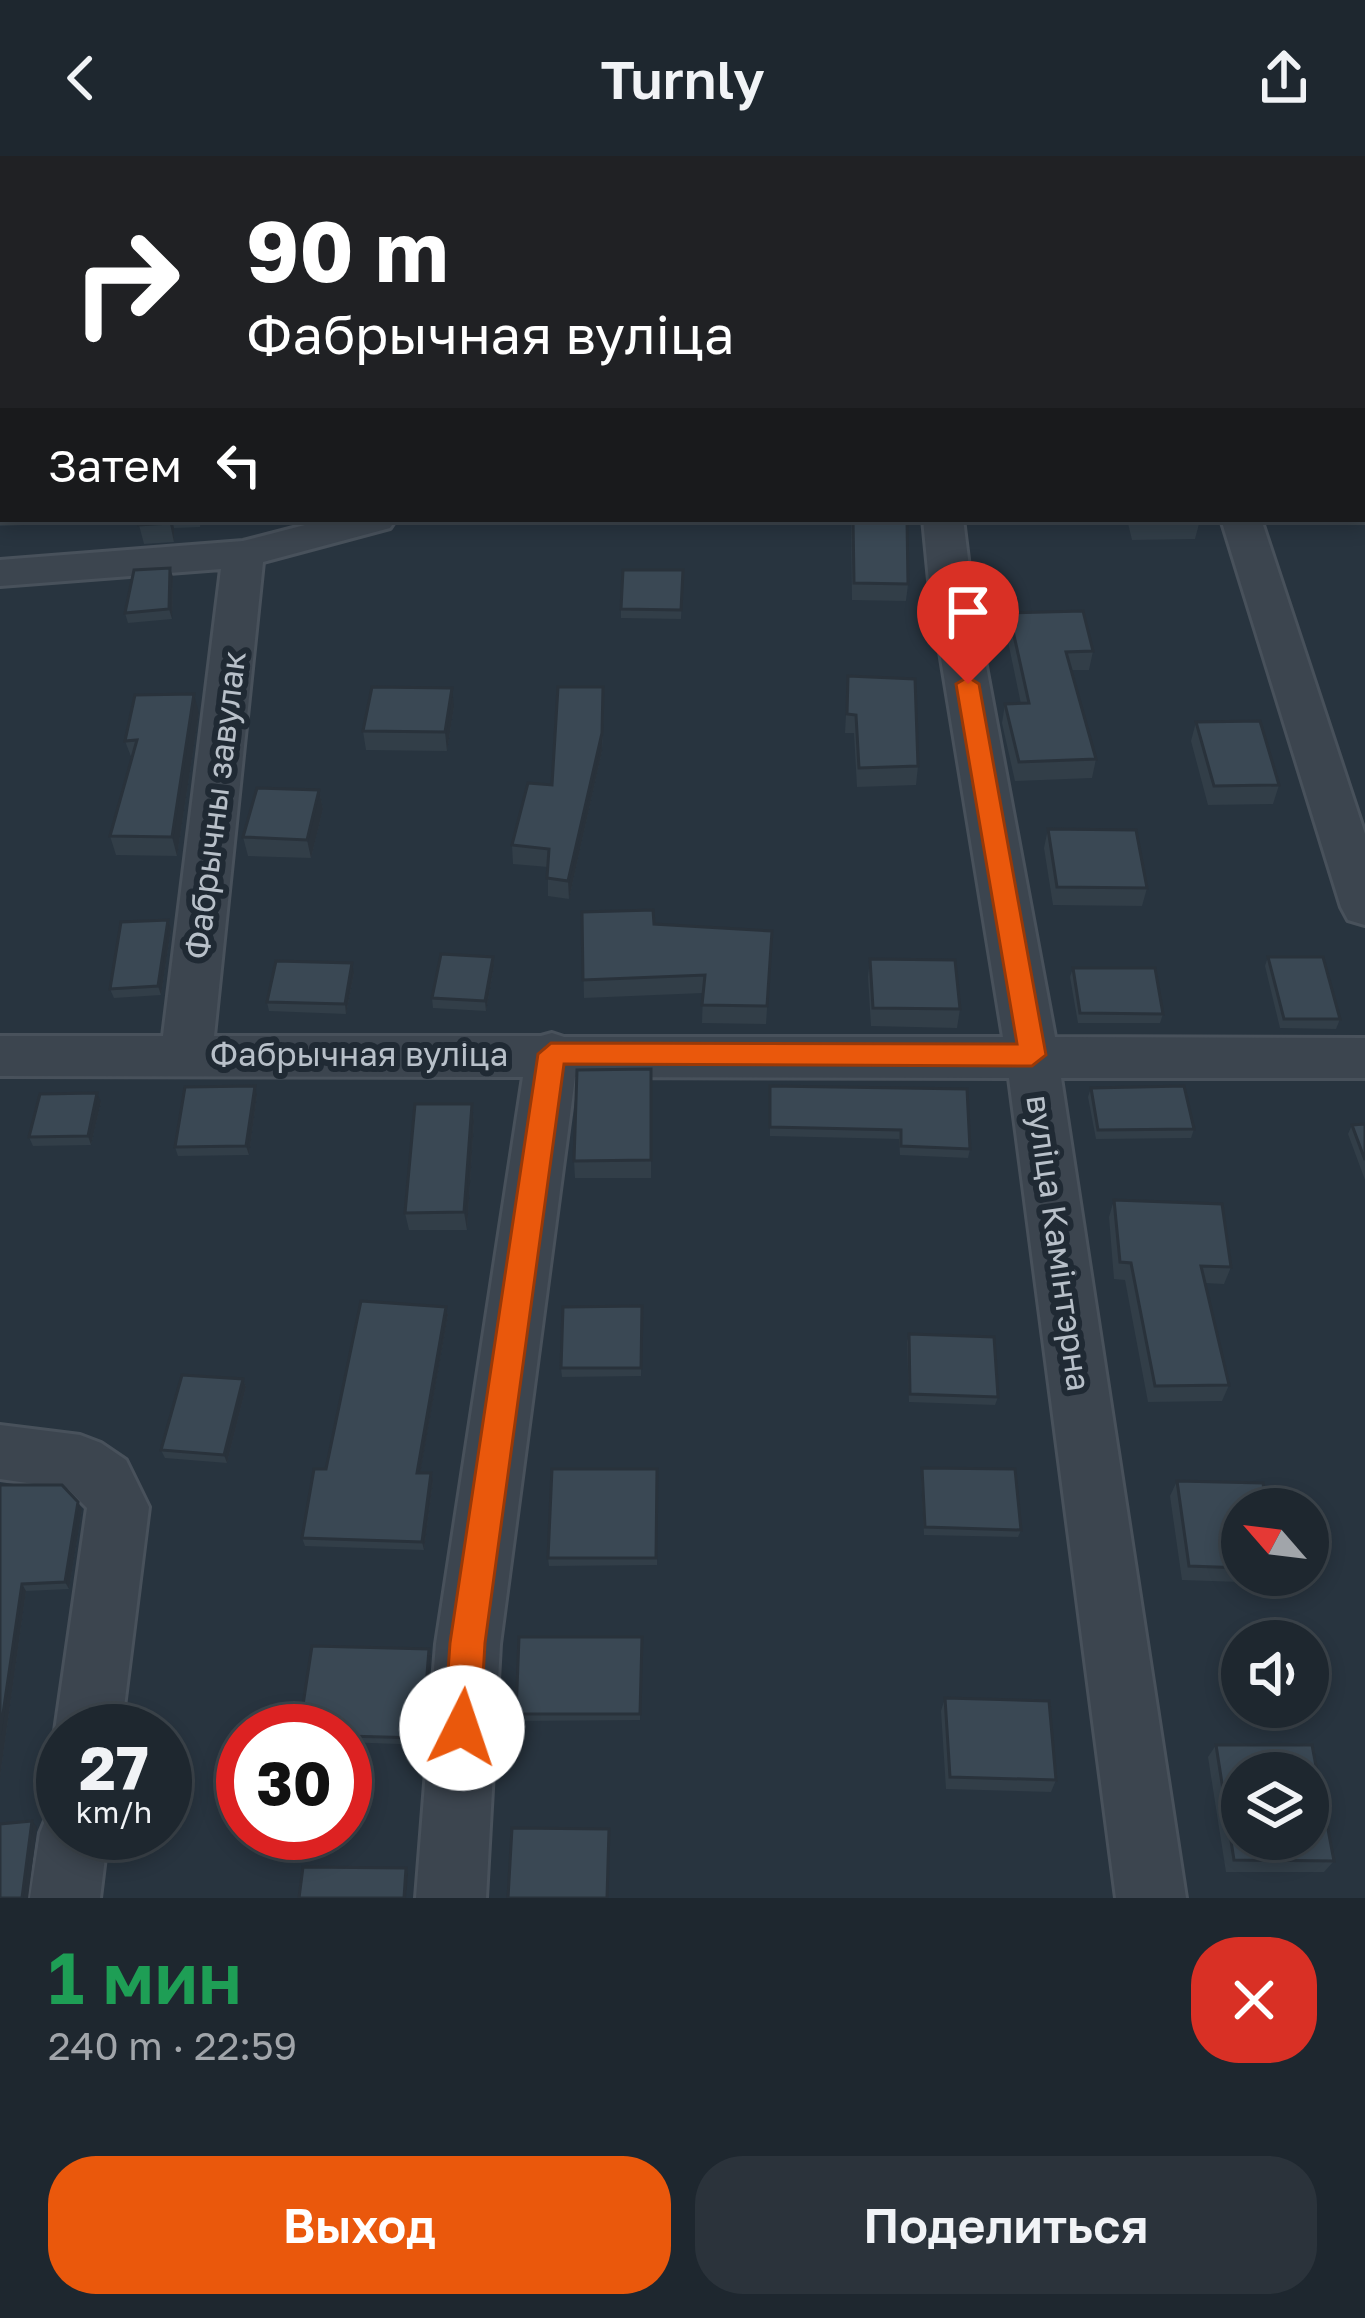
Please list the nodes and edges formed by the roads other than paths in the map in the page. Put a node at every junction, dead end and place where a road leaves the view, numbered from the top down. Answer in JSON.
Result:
{"nodes":[{"id":1,"x":365,"y":522,"type":"edge"},
{"id":2,"x":943,"y":522,"type":"edge"},
{"id":3,"x":1241,"y":522,"type":"edge"},
{"id":4,"x":243,"y":554,"type":"junction"},
{"id":5,"x":0,"y":573,"type":"edge"},
{"id":6,"x":1365,"y":907,"type":"edge"},
{"id":7,"x":551,"y":1054,"type":"junction"},
{"id":8,"x":186,"y":1055,"type":"junction"},
{"id":9,"x":1032,"y":1055,"type":"junction"},
{"id":10,"x":0,"y":1056,"type":"edge"},
{"id":11,"x":1365,"y":1058,"type":"edge"},
{"id":12,"x":0,"y":1452,"type":"edge"},
{"id":13,"x":92,"y":1704,"type":"edge"},
{"id":14,"x":70,"y":1860,"type":"edge"},
{"id":15,"x":65,"y":1898,"type":"edge"},
{"id":16,"x":451,"y":1898,"type":"edge"},
{"id":17,"x":1151,"y":1898,"type":"edge"}],
"edges":[{"from":1,"to":4,"type":"street"},
{"from":2,"to":9,"type":"street","name":"вуліца Камінтэрна"},
{"from":3,"to":6,"type":"street"},
{"from":4,"to":5,"type":"street"},
{"from":4,"to":8,"type":"street","name":"Фабрычны завулак"},
{"from":7,"to":8,"type":"street","name":"Фабрычная вуліца"},
{"from":7,"to":9,"type":"street","name":"Фабрычная вуліца"},
{"from":7,"to":16,"type":"street"},
{"from":8,"to":10,"type":"street","name":"Фабрычная вуліца"},
{"from":9,"to":11,"type":"street","name":"Фабрычная вуліца"},
{"from":9,"to":17,"type":"street","name":"вуліца Камінтэрна"},
{"from":12,"to":13,"type":"street"},
{"from":14,"to":15,"type":"street"}]}
